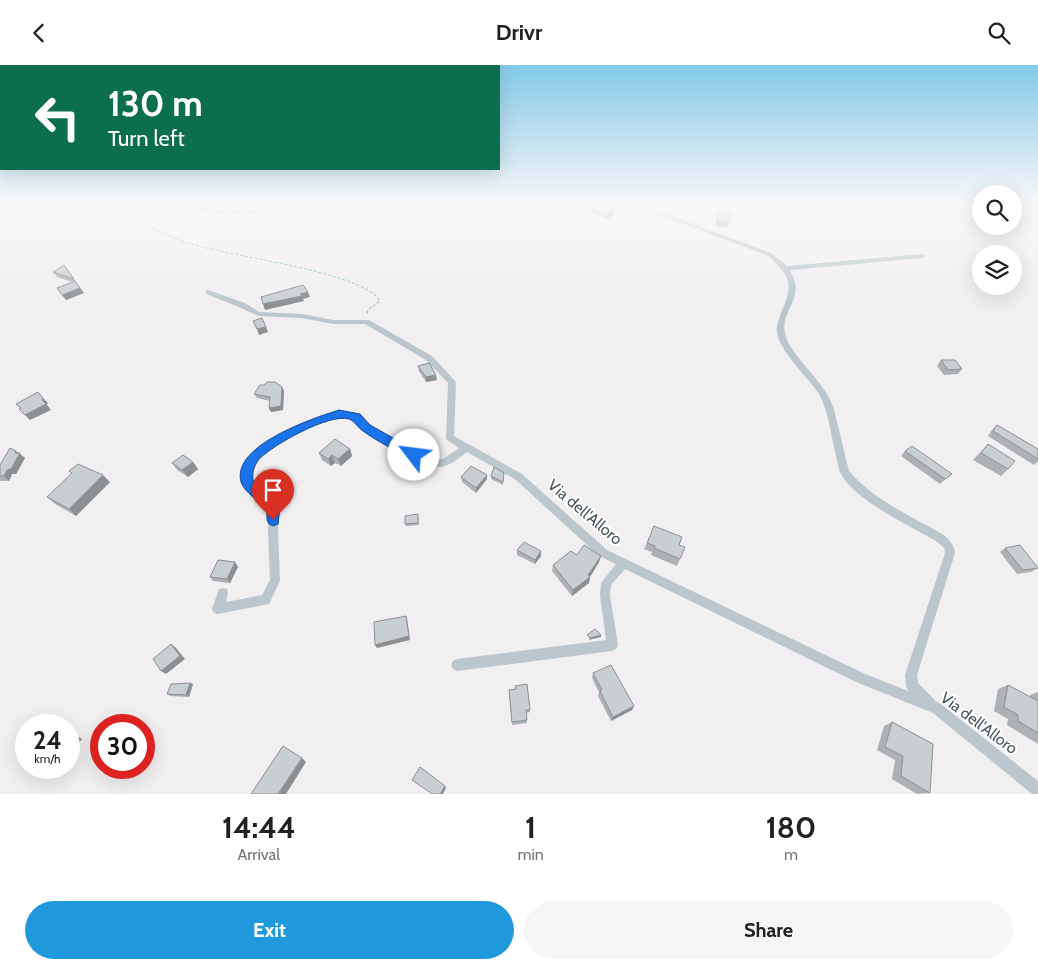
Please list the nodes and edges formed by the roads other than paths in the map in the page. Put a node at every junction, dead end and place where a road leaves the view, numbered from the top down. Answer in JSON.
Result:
{"nodes":[{"id":1,"x":726,"y":238,"type":"edge"},
{"id":2,"x":922,"y":256,"type":"dead end"},
{"id":3,"x":787,"y":269,"type":"junction"},
{"id":4,"x":208,"y":292,"type":"dead end"},
{"id":5,"x":366,"y":322,"type":"joint"},
{"id":6,"x":466,"y":447,"type":"junction"},
{"id":7,"x":624,"y":563,"type":"junction"},
{"id":8,"x":223,"y":593,"type":"dead end"},
{"id":9,"x":457,"y":665,"type":"dead end"},
{"id":10,"x":937,"y":708,"type":"junction"},
{"id":11,"x":1038,"y":790,"type":"edge"}],
"edges":[{"from":1,"to":3,"type":"street"},
{"from":2,"to":3,"type":"street"},
{"from":3,"to":10,"type":"street"},
{"from":4,"to":5,"type":"street","name":"Via dell'Alloro"},
{"from":5,"to":6,"type":"street","name":"Via dell'Alloro"},
{"from":6,"to":7,"type":"street","name":"Via dell'Alloro"},
{"from":6,"to":8,"type":"street"},
{"from":7,"to":9,"type":"street"},
{"from":7,"to":10,"type":"street","name":"Via dell'Alloro"},
{"from":10,"to":11,"type":"street","name":"Via dell'Alloro"}]}
